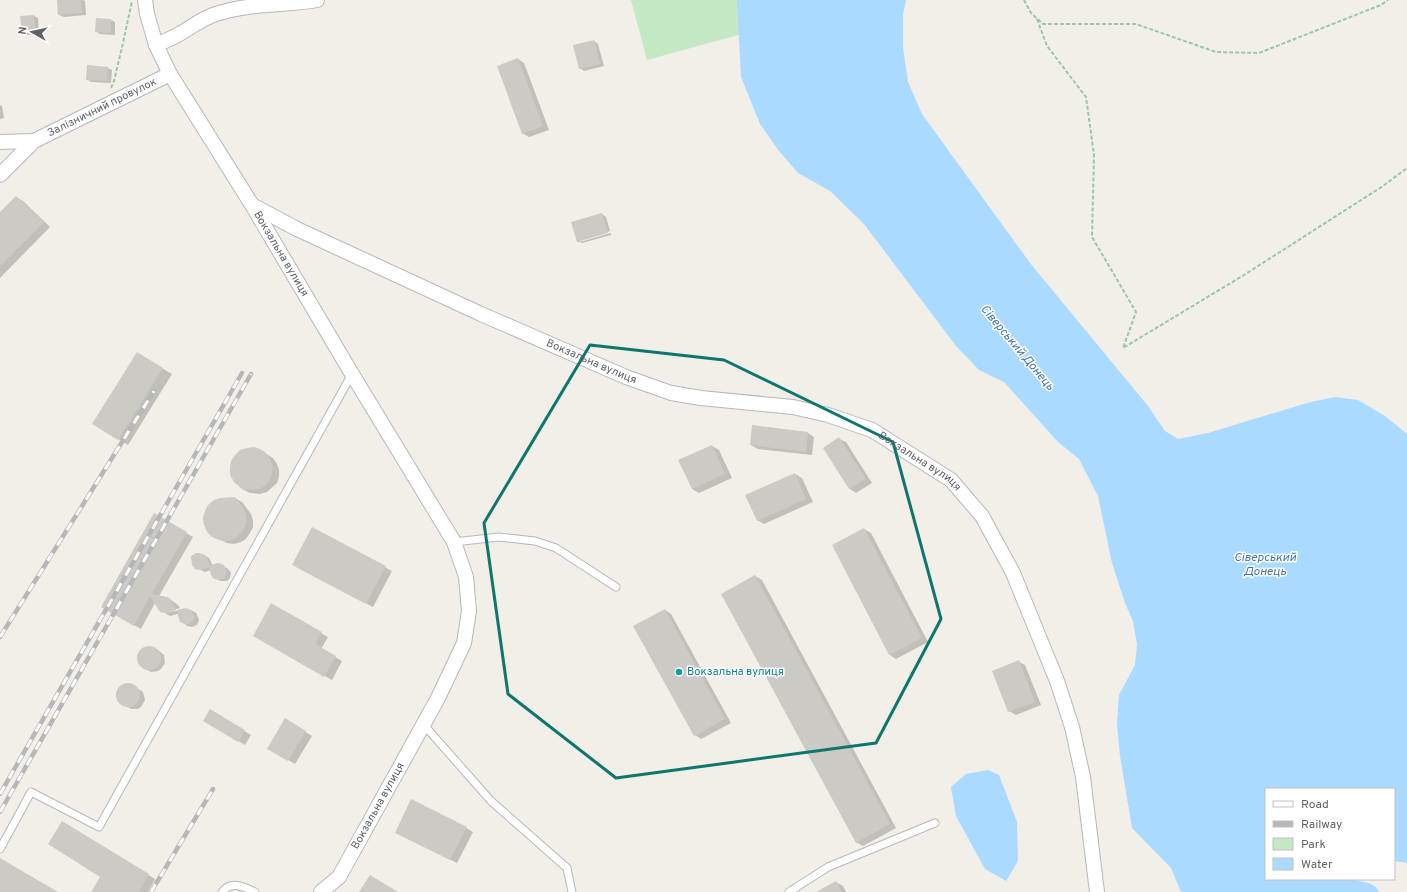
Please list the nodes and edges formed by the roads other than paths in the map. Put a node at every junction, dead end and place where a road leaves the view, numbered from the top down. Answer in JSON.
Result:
{"nodes":[{"id":1,"x":145,"y":0,"type":"edge"},
{"id":2,"x":317,"y":0,"type":"edge"},
{"id":3,"x":156,"y":45,"type":"junction"},
{"id":4,"x":170,"y":74,"type":"junction"},
{"id":5,"x":34,"y":141,"type":"junction"},
{"id":6,"x":0,"y":142,"type":"edge"},
{"id":7,"x":0,"y":175,"type":"edge"},
{"id":8,"x":252,"y":206,"type":"junction"},
{"id":9,"x":352,"y":374,"type":"junction"},
{"id":10,"x":454,"y":542,"type":"junction"},
{"id":11,"x":616,"y":587,"type":"dead end"},
{"id":12,"x":424,"y":724,"type":"junction"},
{"id":13,"x":935,"y":823,"type":"dead end"},
{"id":14,"x":0,"y":849,"type":"edge"},
{"id":15,"x":222,"y":892,"type":"edge"},
{"id":16,"x":256,"y":892,"type":"edge"},
{"id":17,"x":321,"y":892,"type":"edge"},
{"id":18,"x":572,"y":892,"type":"edge"},
{"id":19,"x":789,"y":892,"type":"edge"},
{"id":20,"x":1097,"y":892,"type":"edge"}],
"edges":[{"from":1,"to":3,"type":"street","name":"Вокзальна вулиця"},
{"from":2,"to":3,"type":"street"},
{"from":3,"to":4,"type":"street","name":"Вокзальна вулиця"},
{"from":4,"to":5,"type":"street","name":"Залізничний провулок"},
{"from":4,"to":8,"type":"street","name":"Вокзальна вулиця"},
{"from":5,"to":6,"type":"street","name":"Залізничний провулок"},
{"from":5,"to":7,"type":"street","name":"Залізничний провулок"},
{"from":8,"to":9,"type":"street","name":"Вокзальна вулиця"},
{"from":8,"to":20,"type":"street","name":"Вокзальна вулиця"},
{"from":9,"to":10,"type":"street","name":"Вокзальна вулиця"},
{"from":9,"to":14,"type":"lane"},
{"from":10,"to":11,"type":"lane"},
{"from":10,"to":12,"type":"street","name":"Вокзальна вулиця"},
{"from":12,"to":17,"type":"street","name":"Вокзальна вулиця"},
{"from":12,"to":18,"type":"lane"},
{"from":13,"to":19,"type":"lane"},
{"from":15,"to":16,"type":"lane"}]}
